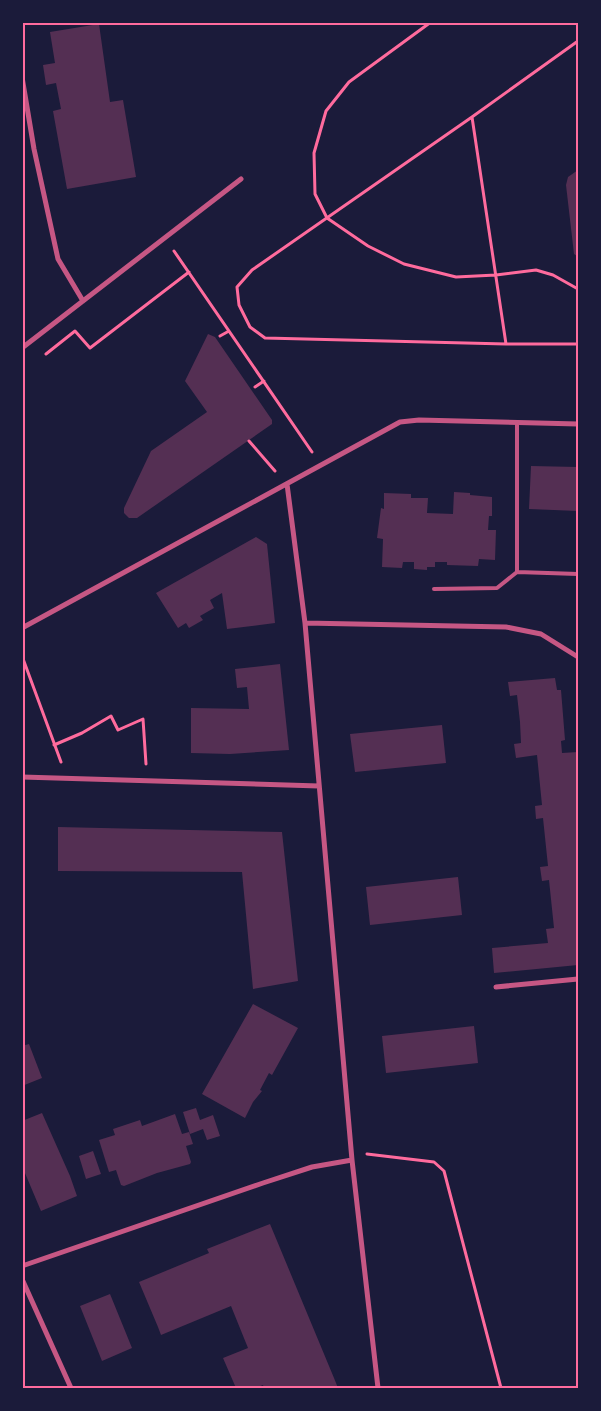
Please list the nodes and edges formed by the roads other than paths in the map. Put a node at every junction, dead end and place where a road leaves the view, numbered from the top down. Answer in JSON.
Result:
{"nodes":[{"id":1,"x":22,"y":77,"type":"edge"},
{"id":2,"x":241,"y":179,"type":"dead end"},
{"id":3,"x":83,"y":301,"type":"junction"},
{"id":4,"x":22,"y":348,"type":"edge"},
{"id":5,"x":517,"y":422,"type":"junction"},
{"id":6,"x":578,"y":424,"type":"edge"},
{"id":7,"x":287,"y":484,"type":"junction"},
{"id":8,"x":517,"y":572,"type":"junction"},
{"id":9,"x":578,"y":574,"type":"edge"},
{"id":10,"x":434,"y":589,"type":"dead end"},
{"id":11,"x":304,"y":623,"type":"junction"},
{"id":12,"x":22,"y":628,"type":"edge"},
{"id":13,"x":578,"y":657,"type":"edge"},
{"id":14,"x":22,"y":776,"type":"edge"},
{"id":15,"x":319,"y":786,"type":"junction"},
{"id":16,"x":578,"y":979,"type":"edge"},
{"id":17,"x":496,"y":988,"type":"dead end"},
{"id":18,"x":352,"y":1160,"type":"junction"},
{"id":19,"x":22,"y":1266,"type":"edge"},
{"id":20,"x":22,"y":1278,"type":"edge"},
{"id":21,"x":71,"y":1388,"type":"edge"},
{"id":22,"x":378,"y":1388,"type":"edge"}],
"edges":[{"from":1,"to":3,"type":"street"},
{"from":2,"to":3,"type":"street"},
{"from":3,"to":4,"type":"street"},
{"from":5,"to":6,"type":"street"},
{"from":5,"to":7,"type":"street"},
{"from":5,"to":8,"type":"lane"},
{"from":7,"to":11,"type":"street"},
{"from":7,"to":12,"type":"street"},
{"from":8,"to":9,"type":"lane"},
{"from":8,"to":10,"type":"lane"},
{"from":11,"to":13,"type":"street"},
{"from":11,"to":15,"type":"street"},
{"from":14,"to":15,"type":"street"},
{"from":15,"to":18,"type":"street"},
{"from":16,"to":17,"type":"street"},
{"from":18,"to":19,"type":"street"},
{"from":18,"to":22,"type":"street"},
{"from":20,"to":21,"type":"street"}]}
